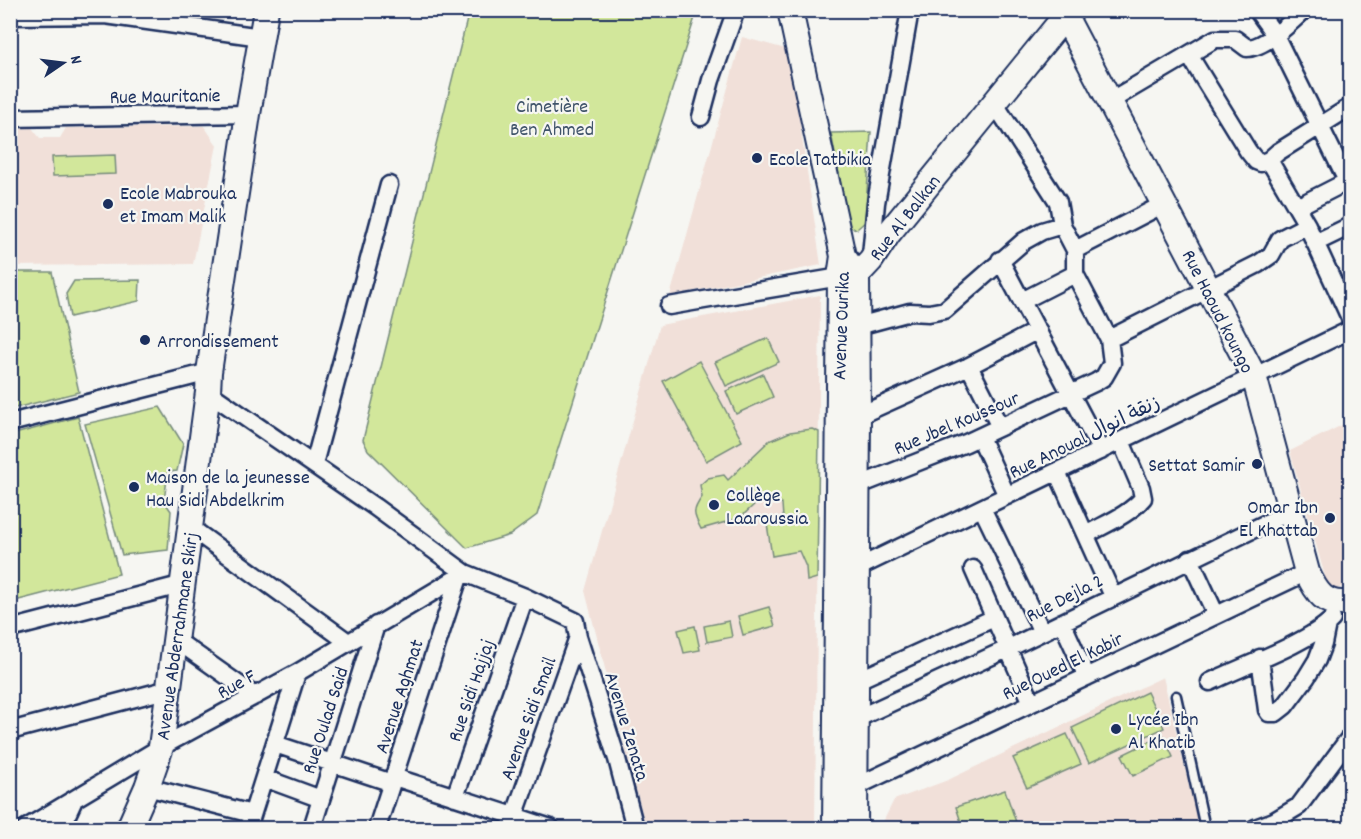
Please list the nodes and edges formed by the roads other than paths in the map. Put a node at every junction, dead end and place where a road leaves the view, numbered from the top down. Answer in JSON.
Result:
{"nodes":[{"id":1,"x":266,"y":10,"type":"edge"},
{"id":2,"x":736,"y":10,"type":"edge"},
{"id":3,"x":790,"y":10,"type":"edge"},
{"id":4,"x":910,"y":10,"type":"edge"},
{"id":5,"x":1257,"y":10,"type":"edge"},
{"id":6,"x":1304,"y":10,"type":"edge"},
{"id":7,"x":1064,"y":12,"type":"edge"},
{"id":8,"x":105,"y":13,"type":"edge"},
{"id":9,"x":10,"y":16,"type":"edge"},
{"id":10,"x":169,"y":17,"type":"edge"},
{"id":11,"x":1275,"y":35,"type":"junction"},
{"id":12,"x":261,"y":37,"type":"junction"},
{"id":13,"x":1189,"y":55,"type":"junction"},
{"id":14,"x":1110,"y":101,"type":"junction"},
{"id":15,"x":995,"y":104,"type":"junction"},
{"id":16,"x":1350,"y":107,"type":"edge"},
{"id":17,"x":248,"y":114,"type":"junction"},
{"id":18,"x":701,"y":117,"type":"dead end"},
{"id":19,"x":10,"y":118,"type":"edge"},
{"id":20,"x":1320,"y":126,"type":"junction"},
{"id":21,"x":1269,"y":160,"type":"junction"},
{"id":22,"x":1349,"y":184,"type":"edge"},
{"id":23,"x":389,"y":185,"type":"dead end"},
{"id":24,"x":1164,"y":204,"type":"junction"},
{"id":25,"x":1297,"y":207,"type":"junction"},
{"id":26,"x":1062,"y":225,"type":"junction"},
{"id":27,"x":1307,"y":225,"type":"junction"},
{"id":28,"x":1350,"y":226,"type":"edge"},
{"id":29,"x":1315,"y":243,"type":"junction"},
{"id":30,"x":1075,"y":250,"type":"junction"},
{"id":31,"x":1000,"y":260,"type":"junction"},
{"id":32,"x":853,"y":267,"type":"junction"},
{"id":33,"x":1075,"y":274,"type":"junction"},
{"id":34,"x":1208,"y":289,"type":"junction"},
{"id":35,"x":1022,"y":300,"type":"junction"},
{"id":36,"x":669,"y":306,"type":"dead end"},
{"id":37,"x":1350,"y":318,"type":"edge"},
{"id":38,"x":858,"y":326,"type":"junction"},
{"id":39,"x":1038,"y":330,"type":"junction"},
{"id":40,"x":1350,"y":330,"type":"edge"},
{"id":41,"x":1109,"y":339,"type":"junction"},
{"id":42,"x":969,"y":366,"type":"junction"},
{"id":43,"x":1254,"y":375,"type":"junction"},
{"id":44,"x":209,"y":382,"type":"junction"},
{"id":45,"x":1071,"y":394,"type":"junction"},
{"id":46,"x":858,"y":416,"type":"junction"},
{"id":47,"x":10,"y":423,"type":"edge"},
{"id":48,"x":1000,"y":427,"type":"junction"},
{"id":49,"x":980,"y":436,"type":"junction"},
{"id":50,"x":1121,"y":441,"type":"junction"},
{"id":51,"x":1101,"y":451,"type":"junction"},
{"id":52,"x":314,"y":464,"type":"junction"},
{"id":53,"x":1058,"y":472,"type":"junction"},
{"id":54,"x":857,"y":486,"type":"junction"},
{"id":55,"x":1007,"y":496,"type":"junction"},
{"id":56,"x":982,"y":508,"type":"junction"},
{"id":57,"x":1291,"y":511,"type":"junction"},
{"id":58,"x":191,"y":528,"type":"junction"},
{"id":59,"x":1086,"y":535,"type":"junction"},
{"id":60,"x":1190,"y":560,"type":"junction"},
{"id":61,"x":973,"y":569,"type":"dead end"},
{"id":62,"x":1307,"y":572,"type":"junction"},
{"id":63,"x":847,"y":574,"type":"junction"},
{"id":64,"x":462,"y":575,"type":"junction"},
{"id":65,"x":184,"y":584,"type":"junction"},
{"id":66,"x":1113,"y":596,"type":"junction"},
{"id":67,"x":525,"y":597,"type":"junction"},
{"id":68,"x":1348,"y":602,"type":"edge"},
{"id":69,"x":1216,"y":615,"type":"junction"},
{"id":70,"x":994,"y":618,"type":"junction"},
{"id":71,"x":1062,"y":622,"type":"junction"},
{"id":72,"x":1327,"y":624,"type":"junction"},
{"id":73,"x":376,"y":625,"type":"junction"},
{"id":74,"x":10,"y":629,"type":"edge"},
{"id":75,"x":577,"y":629,"type":"junction"},
{"id":76,"x":1042,"y":632,"type":"junction"},
{"id":77,"x":176,"y":640,"type":"junction"},
{"id":78,"x":348,"y":642,"type":"junction"},
{"id":79,"x":1007,"y":649,"type":"junction"},
{"id":80,"x":1260,"y":658,"type":"junction"},
{"id":81,"x":297,"y":673,"type":"junction"},
{"id":82,"x":1087,"y":677,"type":"junction"},
{"id":83,"x":856,"y":681,"type":"junction"},
{"id":84,"x":1210,"y":682,"type":"dead end"},
{"id":85,"x":169,"y":688,"type":"junction"},
{"id":86,"x":255,"y":696,"type":"junction"},
{"id":87,"x":1176,"y":696,"type":"dead end"},
{"id":88,"x":1032,"y":703,"type":"junction"},
{"id":89,"x":856,"y":719,"type":"junction"},
{"id":90,"x":10,"y":731,"type":"edge"},
{"id":91,"x":1350,"y":737,"type":"edge"},
{"id":92,"x":275,"y":744,"type":"junction"},
{"id":93,"x":161,"y":747,"type":"junction"},
{"id":94,"x":333,"y":764,"type":"junction"},
{"id":95,"x":264,"y":778,"type":"junction"},
{"id":96,"x":393,"y":780,"type":"junction"},
{"id":97,"x":147,"y":787,"type":"junction"},
{"id":98,"x":846,"y":792,"type":"junction"},
{"id":99,"x":455,"y":796,"type":"junction"},
{"id":100,"x":321,"y":799,"type":"junction"},
{"id":101,"x":72,"y":802,"type":"junction"},
{"id":102,"x":250,"y":821,"type":"edge"},
{"id":103,"x":512,"y":823,"type":"edge"},
{"id":104,"x":26,"y":828,"type":"edge"},
{"id":105,"x":61,"y":828,"type":"edge"},
{"id":106,"x":129,"y":828,"type":"edge"},
{"id":107,"x":312,"y":828,"type":"edge"},
{"id":108,"x":377,"y":828,"type":"edge"},
{"id":109,"x":551,"y":828,"type":"edge"},
{"id":110,"x":635,"y":828,"type":"edge"},
{"id":111,"x":835,"y":828,"type":"edge"},
{"id":112,"x":855,"y":828,"type":"edge"},
{"id":113,"x":1205,"y":828,"type":"edge"},
{"id":114,"x":1255,"y":828,"type":"edge"}],
"edges":[{"from":1,"to":12,"type":"street","name":"Avenue Abderrahmane Skirj"},
{"from":2,"to":18,"type":"street"},
{"from":3,"to":32,"type":"street"},
{"from":4,"to":32,"type":"street"},
{"from":5,"to":11,"type":"street"},
{"from":6,"to":11,"type":"street"},
{"from":7,"to":14,"type":"street","name":"Rue Haoud koungo"},
{"from":7,"to":15,"type":"street","name":"Rue Al Balkan"},
{"from":8,"to":9,"type":"street"},
{"from":8,"to":10,"type":"street"},
{"from":10,"to":12,"type":"street"},
{"from":11,"to":13,"type":"street"},
{"from":11,"to":20,"type":"street"},
{"from":12,"to":17,"type":"street","name":"Avenue Abderrahmane Skirj"},
{"from":13,"to":14,"type":"street"},
{"from":13,"to":21,"type":"street"},
{"from":14,"to":24,"type":"street","name":"Rue Haoud koungo"},
{"from":15,"to":26,"type":"street"},
{"from":15,"to":32,"type":"street","name":"Rue Al Balkan"},
{"from":16,"to":20,"type":"street"},
{"from":17,"to":19,"type":"street","name":"Rue Mauritanie"},
{"from":17,"to":44,"type":"street","name":"Avenue Abderrahmane Skirj"},
{"from":20,"to":21,"type":"street"},
{"from":20,"to":22,"type":"street"},
{"from":21,"to":25,"type":"street"},
{"from":22,"to":25,"type":"street"},
{"from":23,"to":52,"type":"street"},
{"from":24,"to":30,"type":"street"},
{"from":24,"to":34,"type":"street","name":"Rue Haoud koungo"},
{"from":25,"to":27,"type":"street"},
{"from":26,"to":30,"type":"street"},
{"from":26,"to":31,"type":"street"},
{"from":27,"to":29,"type":"street"},
{"from":27,"to":34,"type":"street"},
{"from":28,"to":29,"type":"street"},
{"from":29,"to":37,"type":"street"},
{"from":30,"to":33,"type":"street"},
{"from":31,"to":35,"type":"street"},
{"from":31,"to":38,"type":"street"},
{"from":32,"to":36,"type":"street"},
{"from":32,"to":38,"type":"street","name":"Avenue Ourika"},
{"from":32,"to":63,"type":"street","name":"Avenue Ourika"},
{"from":33,"to":35,"type":"street"},
{"from":33,"to":41,"type":"street"},
{"from":34,"to":41,"type":"street"},
{"from":34,"to":43,"type":"street","name":"Rue Haoud koungo"},
{"from":35,"to":39,"type":"street"},
{"from":38,"to":46,"type":"street","name":"Avenue Ourika"},
{"from":39,"to":42,"type":"street"},
{"from":39,"to":45,"type":"street"},
{"from":40,"to":43,"type":"street","name":"Rue Anoual زنقة انوال"},
{"from":41,"to":45,"type":"street","name":"Rue Jbel Koussour"},
{"from":42,"to":46,"type":"street"},
{"from":42,"to":48,"type":"street"},
{"from":43,"to":50,"type":"street","name":"Rue Anoual زنقة انوال"},
{"from":43,"to":57,"type":"street","name":"Rue Haoud koungo"},
{"from":44,"to":47,"type":"street"},
{"from":44,"to":52,"type":"street"},
{"from":44,"to":58,"type":"street","name":"Avenue Abderrahmane Skirj"},
{"from":45,"to":48,"type":"street","name":"Rue Jbel Koussour"},
{"from":45,"to":51,"type":"street"},
{"from":46,"to":54,"type":"street","name":"Avenue Ourika"},
{"from":48,"to":49,"type":"street","name":"Rue Jbel Koussour"},
{"from":49,"to":54,"type":"street","name":"Rue Jbel Koussour"},
{"from":49,"to":55,"type":"street"},
{"from":50,"to":51,"type":"street","name":"Rue Anoual زنقة انوال"},
{"from":50,"to":59,"type":"street"},
{"from":51,"to":53,"type":"street","name":"Rue Anoual زنقة انوال"},
{"from":52,"to":64,"type":"street"},
{"from":53,"to":55,"type":"street","name":"Rue Anoual زنقة انوال"},
{"from":53,"to":59,"type":"street"},
{"from":54,"to":63,"type":"street","name":"Avenue Ourika"},
{"from":55,"to":56,"type":"street","name":"Rue Anoual زنقة انوال"},
{"from":56,"to":63,"type":"street","name":"Rue Anoual زنقة انوال"},
{"from":56,"to":76,"type":"street"},
{"from":57,"to":60,"type":"street","name":"Rue Dejla 2"},
{"from":57,"to":62,"type":"street","name":"Rue Haoud koungo"},
{"from":58,"to":65,"type":"street","name":"Avenue Abderrahmane Skirj"},
{"from":58,"to":78,"type":"street"},
{"from":59,"to":66,"type":"street"},
{"from":60,"to":66,"type":"street","name":"Rue Dejla 2"},
{"from":60,"to":69,"type":"street"},
{"from":61,"to":70,"type":"street"},
{"from":62,"to":68,"type":"street","name":"Rue Haoud koungo"},
{"from":62,"to":69,"type":"street","name":"Rue Oued El Kabir"},
{"from":63,"to":83,"type":"street","name":"Avenue Ourika"},
{"from":63,"to":98,"type":"street","name":"Avenue Ourika"},
{"from":64,"to":67,"type":"street"},
{"from":64,"to":73,"type":"street","name":"Rue F"},
{"from":64,"to":96,"type":"street","name":"Avenue Aghmat"},
{"from":65,"to":74,"type":"street"},
{"from":65,"to":77,"type":"street","name":"Avenue Abderrahmane Skirj"},
{"from":66,"to":71,"type":"street","name":"Rue Dejla 2"},
{"from":67,"to":75,"type":"street"},
{"from":67,"to":99,"type":"street","name":"Rue Sidi Hajjaj"},
{"from":68,"to":72,"type":"street"},
{"from":69,"to":82,"type":"street","name":"Rue Oued El Kabir"},
{"from":70,"to":79,"type":"street"},
{"from":70,"to":83,"type":"street"},
{"from":71,"to":76,"type":"street","name":"Rue Dejla 2"},
{"from":71,"to":82,"type":"street"},
{"from":72,"to":80,"type":"street"},
{"from":72,"to":80,"type":"street"},
{"from":73,"to":78,"type":"street","name":"Rue F"},
{"from":73,"to":94,"type":"street","name":"Rue Oulad Said"},
{"from":75,"to":103,"type":"street","name":"Avenue Sidi Smail"},
{"from":75,"to":110,"type":"street","name":"Avenue Zenata"},
{"from":76,"to":79,"type":"street","name":"Rue Dejla 2"},
{"from":77,"to":85,"type":"street","name":"Avenue Abderrahmane Skirj"},
{"from":77,"to":86,"type":"street"},
{"from":78,"to":81,"type":"street","name":"Rue F"},
{"from":79,"to":88,"type":"street"},
{"from":79,"to":89,"type":"street","name":"Rue Dejla 2"},
{"from":80,"to":84,"type":"street"},
{"from":81,"to":86,"type":"street","name":"Rue F"},
{"from":81,"to":92,"type":"street"},
{"from":82,"to":88,"type":"street","name":"Rue Oued El Kabir"},
{"from":83,"to":89,"type":"street","name":"Avenue Ourika"},
{"from":85,"to":90,"type":"street"},
{"from":85,"to":93,"type":"street","name":"Avenue Abderrahmane Skirj"},
{"from":86,"to":93,"type":"street","name":"Rue F"},
{"from":87,"to":113,"type":"lane"},
{"from":88,"to":98,"type":"street","name":"Rue Oued El Kabir"},
{"from":89,"to":98,"type":"street","name":"Avenue Ourika"},
{"from":91,"to":114,"type":"street"},
{"from":92,"to":94,"type":"street"},
{"from":92,"to":95,"type":"street"},
{"from":93,"to":97,"type":"street","name":"Avenue Abderrahmane Skirj"},
{"from":93,"to":101,"type":"street","name":"Rue F"},
{"from":94,"to":96,"type":"street"},
{"from":94,"to":100,"type":"street","name":"Rue Oulad Said"},
{"from":95,"to":100,"type":"street"},
{"from":95,"to":102,"type":"street"},
{"from":96,"to":99,"type":"street"},
{"from":96,"to":108,"type":"street","name":"Avenue Aghmat"},
{"from":97,"to":102,"type":"street"},
{"from":97,"to":106,"type":"street","name":"Avenue Abderrahmane Skirj"},
{"from":98,"to":111,"type":"street","name":"Avenue Ourika"},
{"from":98,"to":112,"type":"street","name":"Avenue Ourika"},
{"from":99,"to":103,"type":"street"},
{"from":100,"to":107,"type":"street","name":"Rue Oulad Said"},
{"from":101,"to":104,"type":"street","name":"Rue F"},
{"from":101,"to":105,"type":"street"},
{"from":103,"to":109,"type":"street"}]}
